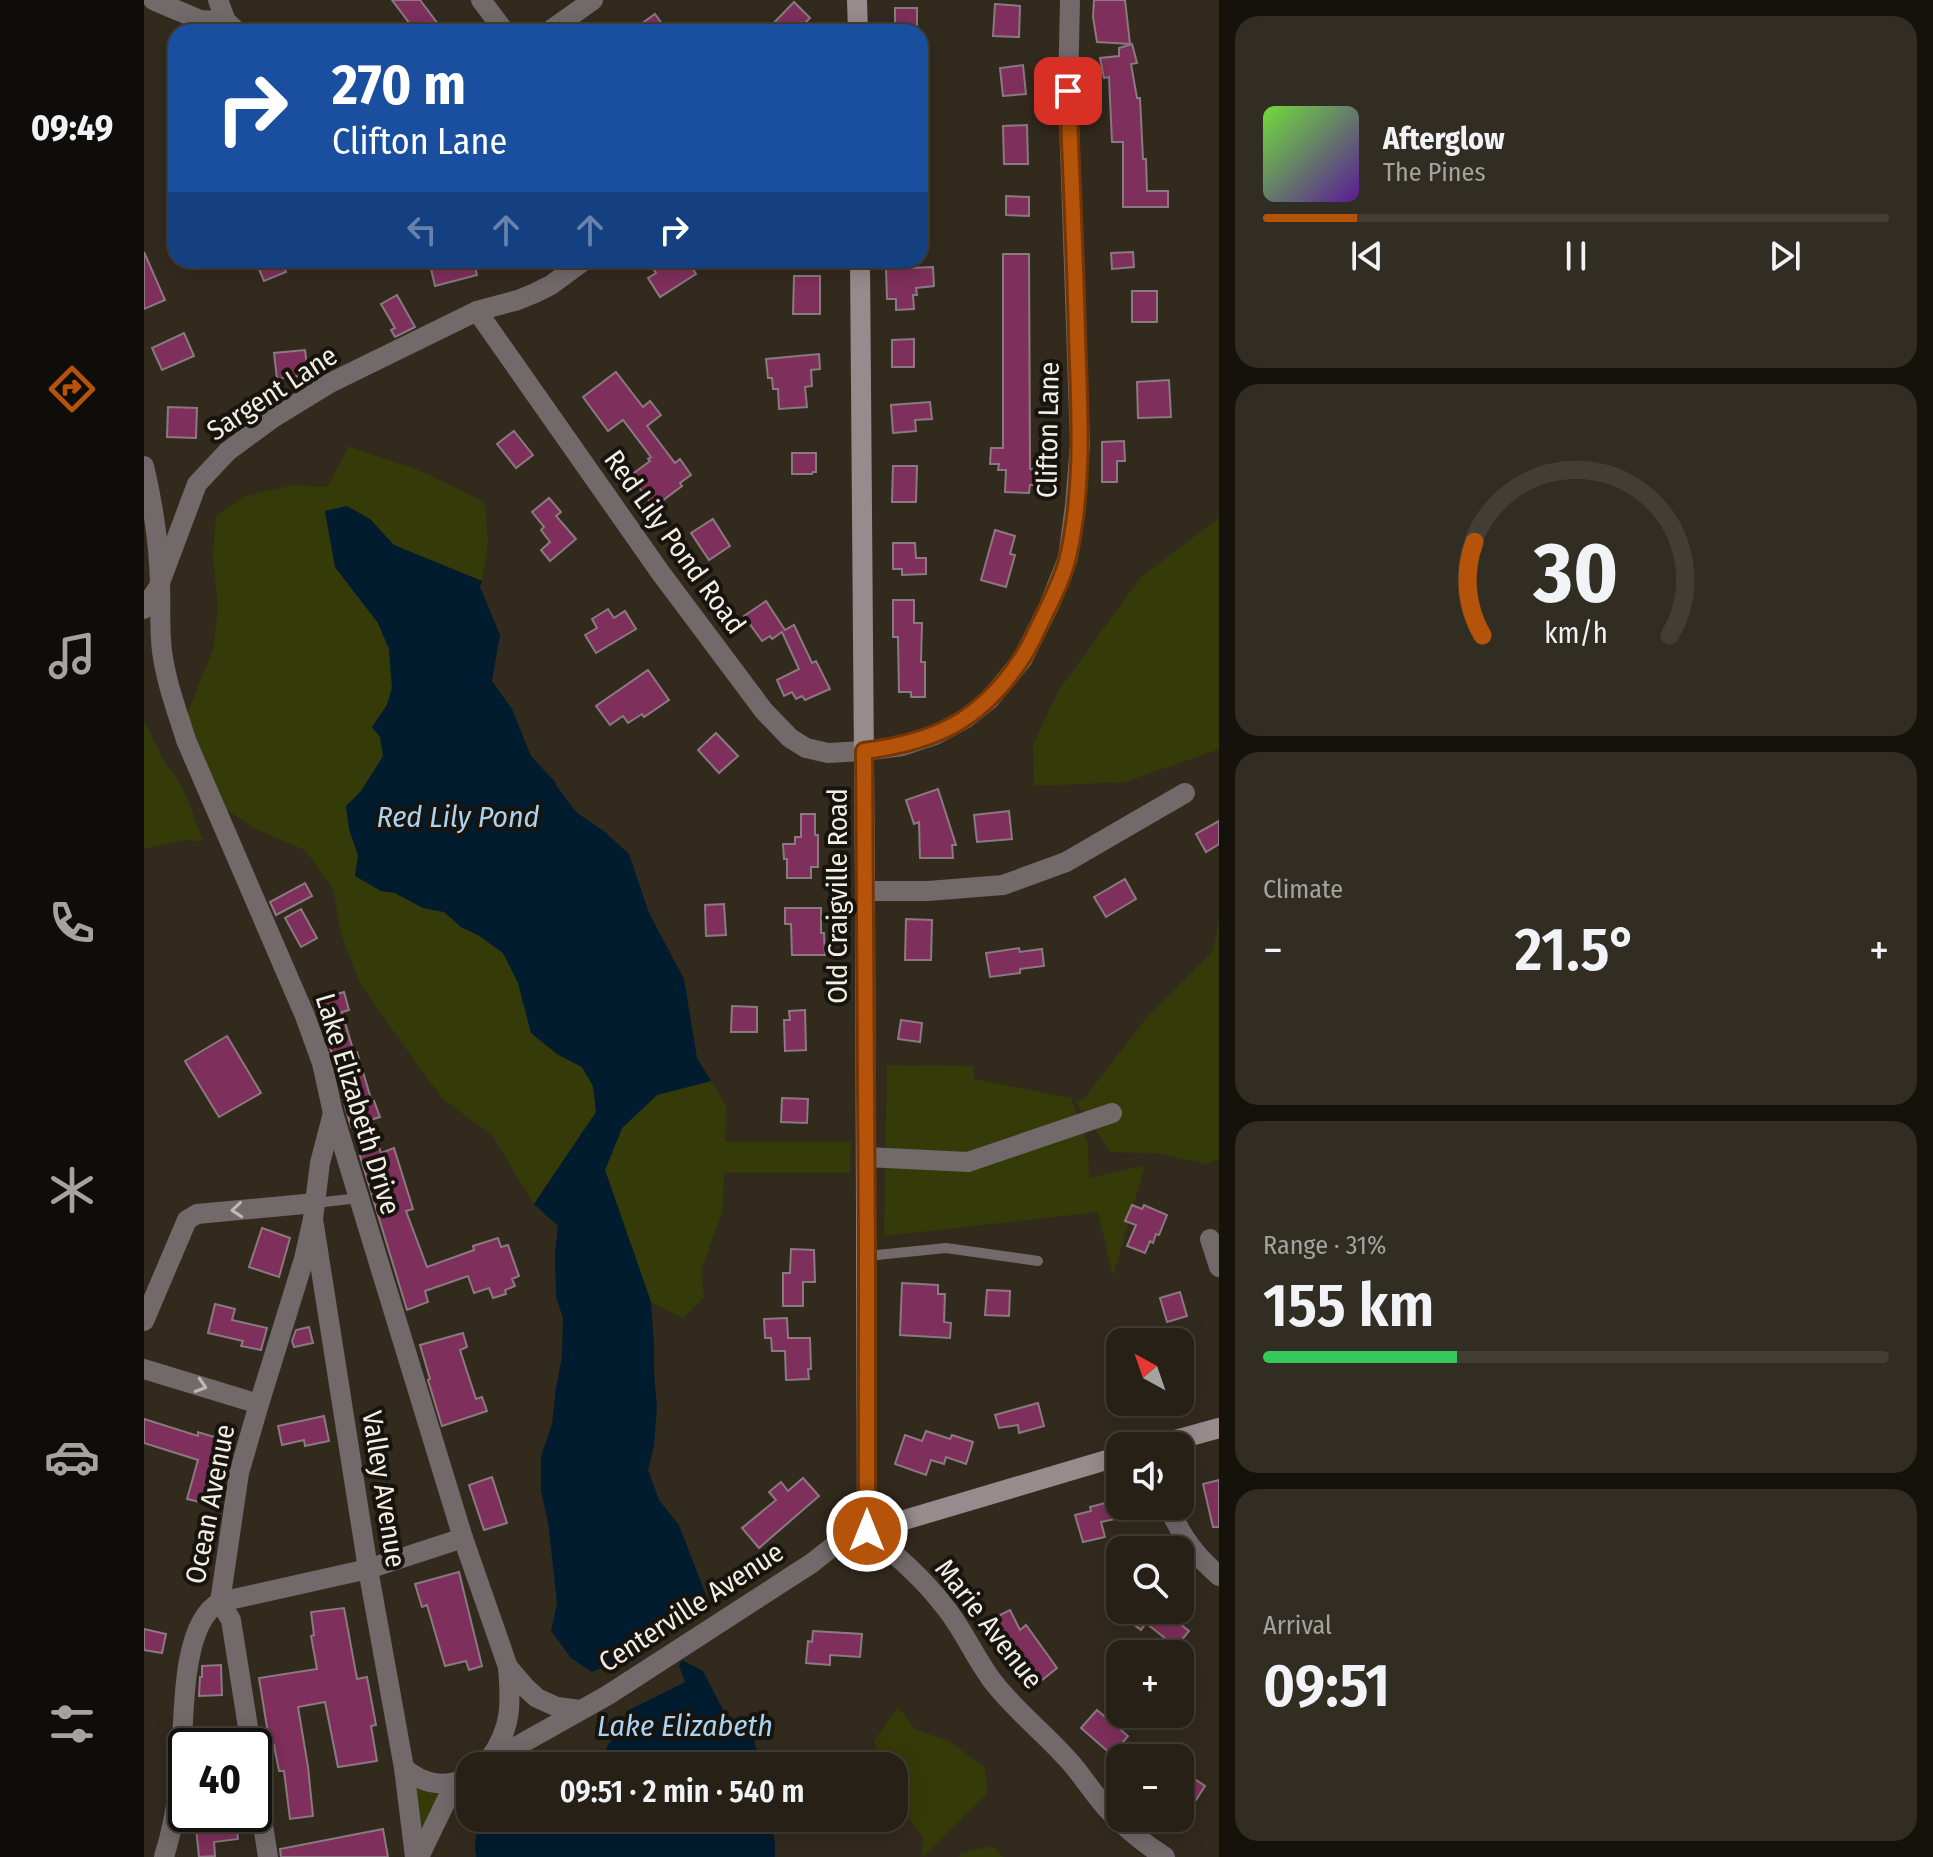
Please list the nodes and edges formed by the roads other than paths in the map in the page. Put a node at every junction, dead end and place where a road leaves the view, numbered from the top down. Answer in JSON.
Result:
{"nodes":[{"id":1,"x":153,"y":0,"type":"edge"},
{"id":2,"x":218,"y":0,"type":"edge"},
{"id":3,"x":481,"y":0,"type":"edge"},
{"id":4,"x":593,"y":0,"type":"edge"},
{"id":5,"x":857,"y":0,"type":"edge"},
{"id":6,"x":1070,"y":0,"type":"edge"},
{"id":7,"x":221,"y":24,"type":"edge"},
{"id":8,"x":231,"y":24,"type":"edge"},
{"id":9,"x":499,"y":24,"type":"edge"},
{"id":10,"x":559,"y":24,"type":"edge"},
{"id":11,"x":858,"y":24,"type":"edge"},
{"id":12,"x":574,"y":268,"type":"edge"},
{"id":13,"x":860,"y":268,"type":"edge"},
{"id":14,"x":477,"y":311,"type":"junction"},
{"id":15,"x":144,"y":466,"type":"edge"},
{"id":16,"x":160,"y":582,"type":"junction"},
{"id":17,"x":144,"y":609,"type":"edge"},
{"id":18,"x":864,"y":751,"type":"junction"},
{"id":19,"x":1185,"y":793,"type":"dead end"},
{"id":20,"x":865,"y":891,"type":"junction"},
{"id":21,"x":333,"y":1113,"type":"junction"},
{"id":22,"x":1112,"y":1113,"type":"dead end"},
{"id":23,"x":866,"y":1157,"type":"junction"},
{"id":24,"x":359,"y":1198,"type":"junction"},
{"id":25,"x":314,"y":1211,"type":"junction"},
{"id":26,"x":1210,"y":1239,"type":"dead end"},
{"id":27,"x":867,"y":1256,"type":"junction"},
{"id":28,"x":1038,"y":1261,"type":"dead end"},
{"id":29,"x":1219,"y":1267,"type":"edge"},
{"id":30,"x":144,"y":1321,"type":"edge"},
{"id":31,"x":144,"y":1369,"type":"edge"},
{"id":32,"x":259,"y":1404,"type":"junction"},
{"id":33,"x":1219,"y":1428,"type":"edge"},
{"id":34,"x":1194,"y":1435,"type":"edge"},
{"id":35,"x":1106,"y":1460,"type":"edge"},
{"id":36,"x":1175,"y":1520,"type":"edge"},
{"id":37,"x":867,"y":1531,"type":"junction"},
{"id":38,"x":463,"y":1538,"type":"junction"},
{"id":39,"x":368,"y":1569,"type":"junction"},
{"id":40,"x":1219,"y":1576,"type":"edge"},
{"id":41,"x":220,"y":1602,"type":"junction"},
{"id":42,"x":508,"y":1667,"type":"junction"},
{"id":43,"x":580,"y":1710,"type":"junction"},
{"id":44,"x":248,"y":1728,"type":"edge"},
{"id":45,"x":491,"y":1752,"type":"edge"},
{"id":46,"x":508,"y":1752,"type":"edge"},
{"id":47,"x":404,"y":1768,"type":"junction"},
{"id":48,"x":456,"y":1782,"type":"edge"},
{"id":49,"x":456,"y":1790,"type":"edge"},
{"id":50,"x":264,"y":1832,"type":"edge"},
{"id":51,"x":164,"y":1857,"type":"edge"},
{"id":52,"x":268,"y":1857,"type":"edge"},
{"id":53,"x":417,"y":1857,"type":"edge"},
{"id":54,"x":1165,"y":1857,"type":"edge"}],
"edges":[{"from":1,"to":7,"type":"street"},
{"from":2,"to":8,"type":"street"},
{"from":3,"to":9,"type":"street"},
{"from":4,"to":10,"type":"street"},
{"from":5,"to":11,"type":"street"},
{"from":6,"to":18,"type":"street","name":"Clifton Lane"},
{"from":12,"to":14,"type":"street","name":"Sargent Lane"},
{"from":13,"to":18,"type":"street","name":"Old Craigville Road"},
{"from":14,"to":16,"type":"street","name":"Sargent Lane"},
{"from":14,"to":18,"type":"street","name":"Red Lily Pond Road"},
{"from":15,"to":16,"type":"street","name":"Lake Elizabeth Drive"},
{"from":16,"to":17,"type":"street"},
{"from":16,"to":21,"type":"street","name":"Lake Elizabeth Drive"},
{"from":18,"to":20,"type":"street","name":"Old Craigville Road"},
{"from":19,"to":20,"type":"street"},
{"from":20,"to":23,"type":"street","name":"Old Craigville Road"},
{"from":21,"to":24,"type":"street","name":"Lake Elizabeth Drive"},
{"from":21,"to":25,"type":"street","name":"Ocean Avenue"},
{"from":22,"to":23,"type":"street"},
{"from":23,"to":27,"type":"street","name":"Old Craigville Road"},
{"from":24,"to":25,"type":"lane"},
{"from":24,"to":38,"type":"street","name":"Lake Elizabeth Drive"},
{"from":25,"to":30,"type":"street","one_way":true},
{"from":25,"to":32,"type":"street","name":"Ocean Avenue"},
{"from":25,"to":39,"type":"street","name":"Valley Avenue"},
{"from":26,"to":29,"type":"street"},
{"from":27,"to":28,"type":"lane"},
{"from":27,"to":37,"type":"street","name":"Old Craigville Road"},
{"from":31,"to":32,"type":"street","one_way":true},
{"from":32,"to":41,"type":"street","name":"Ocean Avenue"},
{"from":33,"to":34,"type":"street"},
{"from":35,"to":37,"type":"street","name":"Centerville Avenue"},
{"from":36,"to":40,"type":"street"},
{"from":37,"to":43,"type":"street","name":"Centerville Avenue"},
{"from":37,"to":54,"type":"street","name":"Marie Avenue"},
{"from":38,"to":39,"type":"street"},
{"from":38,"to":42,"type":"street","name":"Lake Elizabeth Drive"},
{"from":39,"to":41,"type":"street"},
{"from":39,"to":47,"type":"street","name":"Valley Avenue"},
{"from":41,"to":44,"type":"street"},
{"from":41,"to":51,"type":"street","name":"Ocean Avenue"},
{"from":42,"to":43,"type":"street","name":"Lake Elizabeth Drive"},
{"from":42,"to":45,"type":"street","name":"Lake Elizabeth Drive"},
{"from":43,"to":46,"type":"street","name":"Centerville Avenue"},
{"from":47,"to":48,"type":"street"},
{"from":47,"to":53,"type":"street","name":"Valley Avenue"},
{"from":49,"to":53,"type":"street","name":"Centerville Avenue"},
{"from":50,"to":52,"type":"street"}]}
